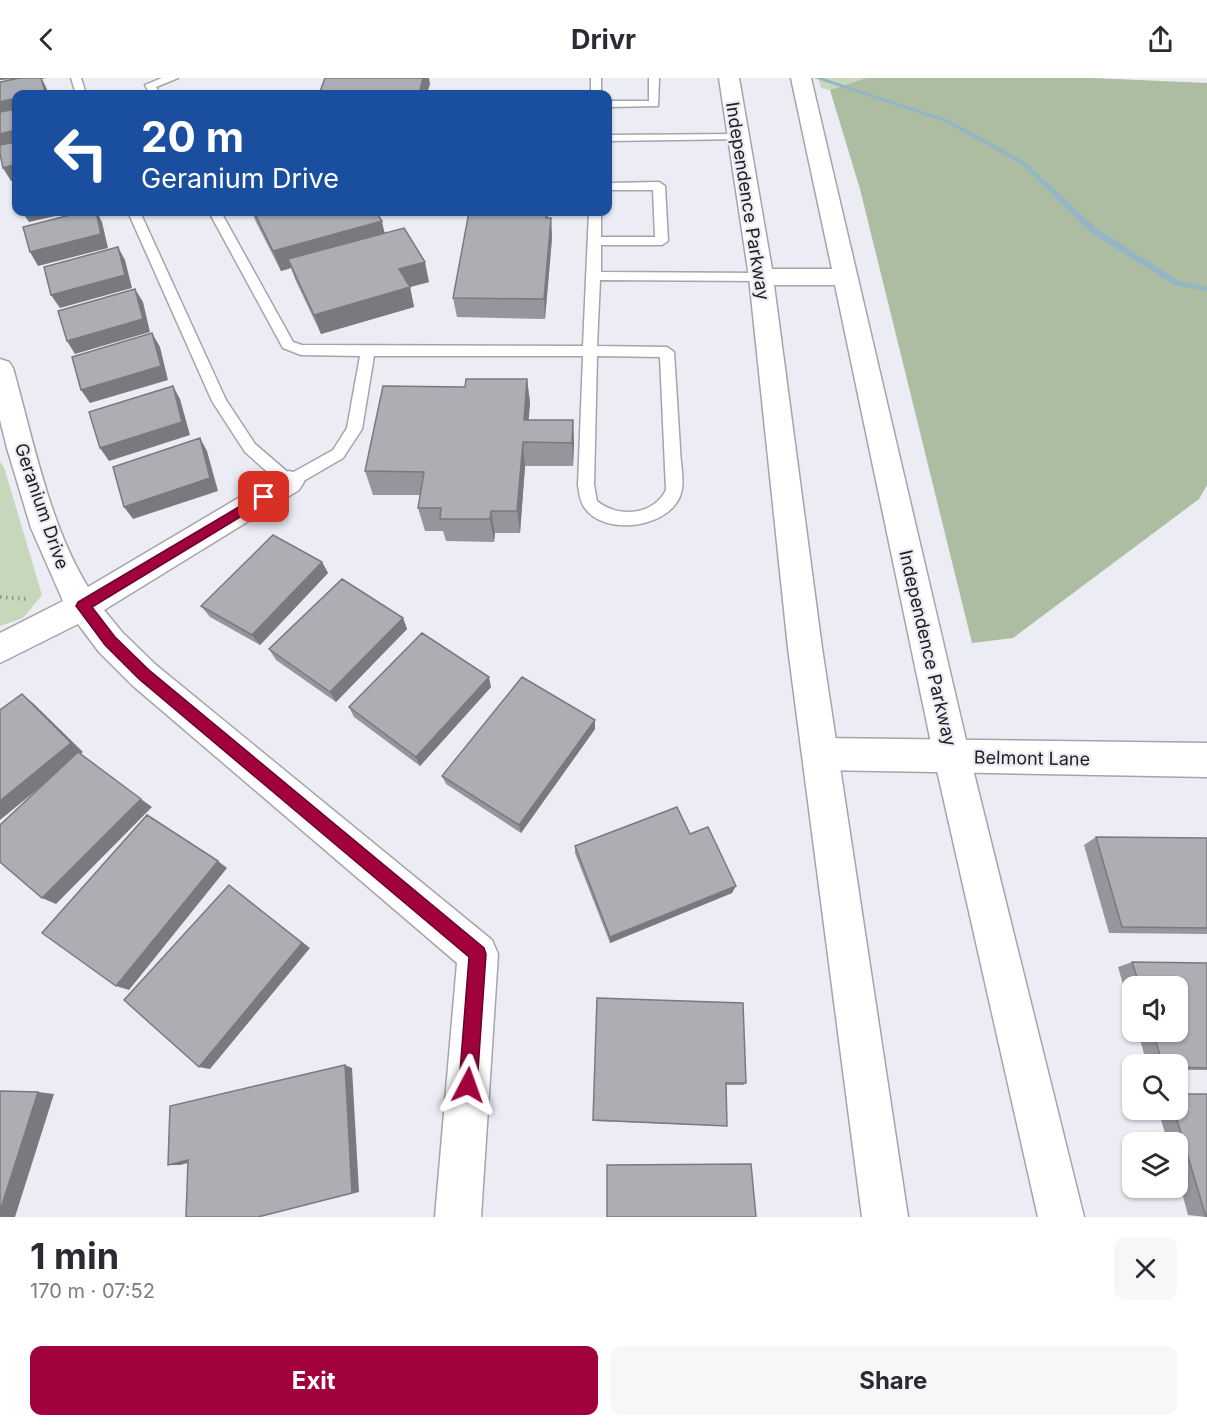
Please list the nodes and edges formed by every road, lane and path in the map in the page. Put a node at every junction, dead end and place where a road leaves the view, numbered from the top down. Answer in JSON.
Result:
{"nodes":[{"id":1,"x":173,"y":78,"type":"edge"},
{"id":2,"x":654,"y":78,"type":"edge"},
{"id":3,"x":729,"y":78,"type":"edge"},
{"id":4,"x":801,"y":79,"type":"edge"},
{"id":5,"x":150,"y":86,"type":"edge"},
{"id":6,"x":612,"y":104,"type":"edge"},
{"id":7,"x":738,"y":137,"type":"junction"},
{"id":8,"x":612,"y":138,"type":"edge"},
{"id":9,"x":612,"y":186,"type":"edge"},
{"id":10,"x":136,"y":216,"type":"edge"},
{"id":11,"x":217,"y":216,"type":"edge"},
{"id":12,"x":595,"y":216,"type":"edge"},
{"id":13,"x":595,"y":241,"type":"junction"},
{"id":14,"x":594,"y":276,"type":"junction"},
{"id":15,"x":761,"y":277,"type":"junction"},
{"id":16,"x":846,"y":277,"type":"junction"},
{"id":17,"x":368,"y":351,"type":"junction"},
{"id":18,"x":590,"y":351,"type":"junction"},
{"id":19,"x":0,"y":368,"type":"edge"},
{"id":20,"x":9,"y":439,"type":"edge"},
{"id":21,"x":289,"y":482,"type":"junction"},
{"id":22,"x":0,"y":597,"type":"edge"},
{"id":23,"x":33,"y":600,"type":"dead end"},
{"id":24,"x":83,"y":606,"type":"junction"},
{"id":25,"x":0,"y":649,"type":"edge"},
{"id":26,"x":821,"y":754,"type":"junction"},
{"id":27,"x":952,"y":756,"type":"junction"},
{"id":28,"x":1207,"y":760,"type":"edge"},
{"id":29,"x":458,"y":1217,"type":"edge"},
{"id":30,"x":885,"y":1217,"type":"edge"},
{"id":31,"x":1061,"y":1217,"type":"edge"}],
"edges":[{"from":1,"to":5,"type":"lane"},
{"from":2,"to":6,"type":"lane"},
{"from":3,"to":7,"type":"main road","name":"Independence Parkway"},
{"from":4,"to":16,"type":"main road","name":"Independence Parkway"},
{"from":7,"to":8,"type":"lane"},
{"from":7,"to":15,"type":"main road","name":"Independence Parkway"},
{"from":9,"to":13,"type":"lane"},
{"from":10,"to":21,"type":"lane"},
{"from":11,"to":17,"type":"lane"},
{"from":12,"to":13,"type":"lane"},
{"from":13,"to":14,"type":"lane"},
{"from":14,"to":15,"type":"lane"},
{"from":14,"to":18,"type":"lane"},
{"from":15,"to":16,"type":"main road"},
{"from":15,"to":26,"type":"main road","name":"Independence Parkway"},
{"from":16,"to":27,"type":"main road","name":"Independence Parkway"},
{"from":17,"to":18,"type":"lane"},
{"from":17,"to":21,"type":"lane"},
{"from":18,"to":18,"type":"lane"},
{"from":19,"to":20,"type":"main road","name":"Geranium Drive"},
{"from":20,"to":24,"type":"main road","name":"Geranium Drive"},
{"from":21,"to":24,"type":"main road"},
{"from":22,"to":23,"type":"path"},
{"from":24,"to":25,"type":"main road"},
{"from":24,"to":29,"type":"main road","name":"Geranium Drive"},
{"from":26,"to":27,"type":"main road","name":"Belmont Lane"},
{"from":26,"to":30,"type":"main road","name":"Independence Parkway"},
{"from":27,"to":28,"type":"main road","name":"Belmont Lane"},
{"from":27,"to":31,"type":"main road","name":"Independence Parkway"}]}
